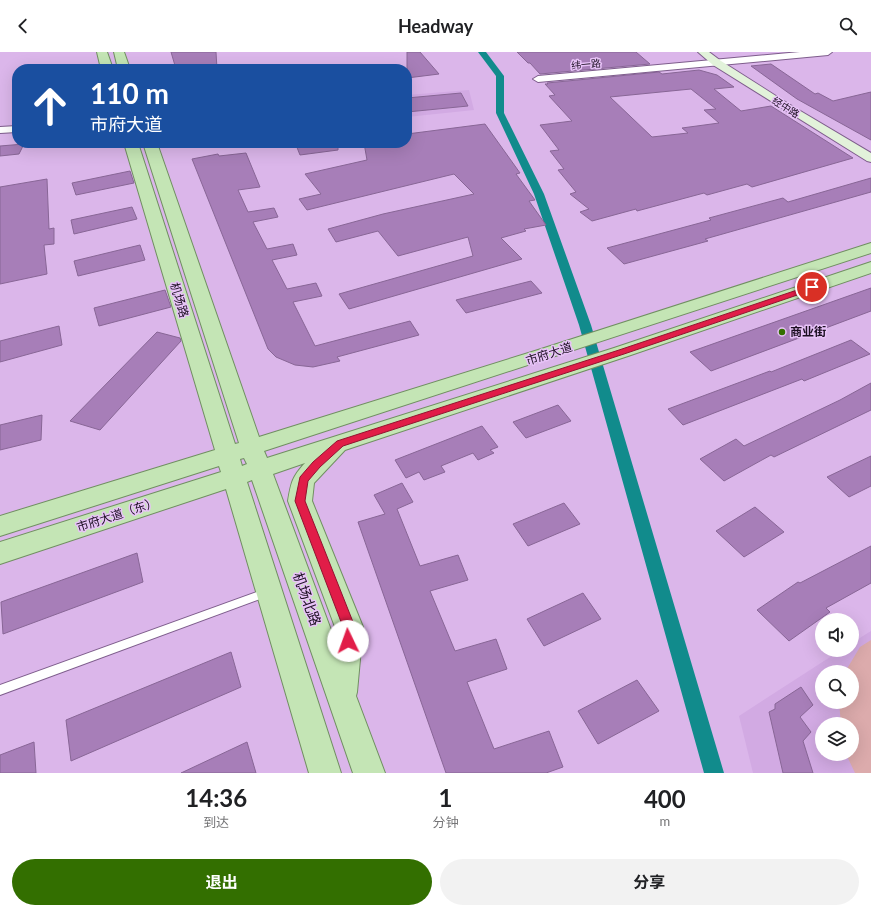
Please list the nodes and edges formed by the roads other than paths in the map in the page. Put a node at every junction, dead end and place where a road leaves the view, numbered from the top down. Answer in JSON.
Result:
{"nodes":[{"id":1,"x":102,"y":52,"type":"edge"},
{"id":2,"x":119,"y":52,"type":"edge"},
{"id":3,"x":703,"y":52,"type":"edge"},
{"id":4,"x":828,"y":52,"type":"edge"},
{"id":5,"x":717,"y":63,"type":"junction"},
{"id":6,"x":106,"y":64,"type":"edge"},
{"id":7,"x":123,"y":64,"type":"edge"},
{"id":8,"x":538,"y":79,"type":"dead end"},
{"id":9,"x":12,"y":129,"type":"edge"},
{"id":10,"x":0,"y":130,"type":"edge"},
{"id":11,"x":133,"y":148,"type":"edge"},
{"id":12,"x":152,"y":148,"type":"edge"},
{"id":13,"x":871,"y":158,"type":"edge"},
{"id":14,"x":871,"y":248,"type":"edge"},
{"id":15,"x":871,"y":267,"type":"edge"},
{"id":16,"x":340,"y":443,"type":"junction"},
{"id":17,"x":256,"y":459,"type":"junction"},
{"id":18,"x":230,"y":466,"type":"junction"},
{"id":19,"x":0,"y":526,"type":"edge"},
{"id":20,"x":0,"y":553,"type":"edge"},
{"id":21,"x":269,"y":592,"type":"junction"},
{"id":22,"x":0,"y":690,"type":"edge"},
{"id":23,"x":343,"y":698,"type":"junction"},
{"id":24,"x":325,"y":773,"type":"edge"},
{"id":25,"x":368,"y":773,"type":"edge"}],
"edges":[{"from":1,"to":6,"type":"main road"},
{"from":2,"to":7,"type":"main road"},
{"from":3,"to":5,"type":"main road","name":"经中路"},
{"from":4,"to":5,"type":"street","name":"纬一路"},
{"from":5,"to":8,"type":"street","name":"纬一路"},
{"from":5,"to":13,"type":"main road","name":"经中路"},
{"from":9,"to":10,"type":"street"},
{"from":11,"to":18,"type":"main road","name":"机场路"},
{"from":12,"to":17,"type":"main road","name":"机场路"},
{"from":14,"to":17,"type":"main road","name":"市府大道"},
{"from":15,"to":16,"type":"main road","name":"市府大道"},
{"from":16,"to":17,"type":"main road","name":"市府大道"},
{"from":16,"to":23,"type":"main road"},
{"from":17,"to":18,"type":"main road","name":"市府大道"},
{"from":17,"to":23,"type":"main road","name":"机场北路"},
{"from":18,"to":19,"type":"main road","name":"市府大道（东）"},
{"from":18,"to":20,"type":"main road","name":"市府大道（东）"},
{"from":18,"to":21,"type":"main road"},
{"from":21,"to":22,"type":"lane"},
{"from":21,"to":24,"type":"main road"},
{"from":23,"to":25,"type":"main road","name":"机场北路"}]}
